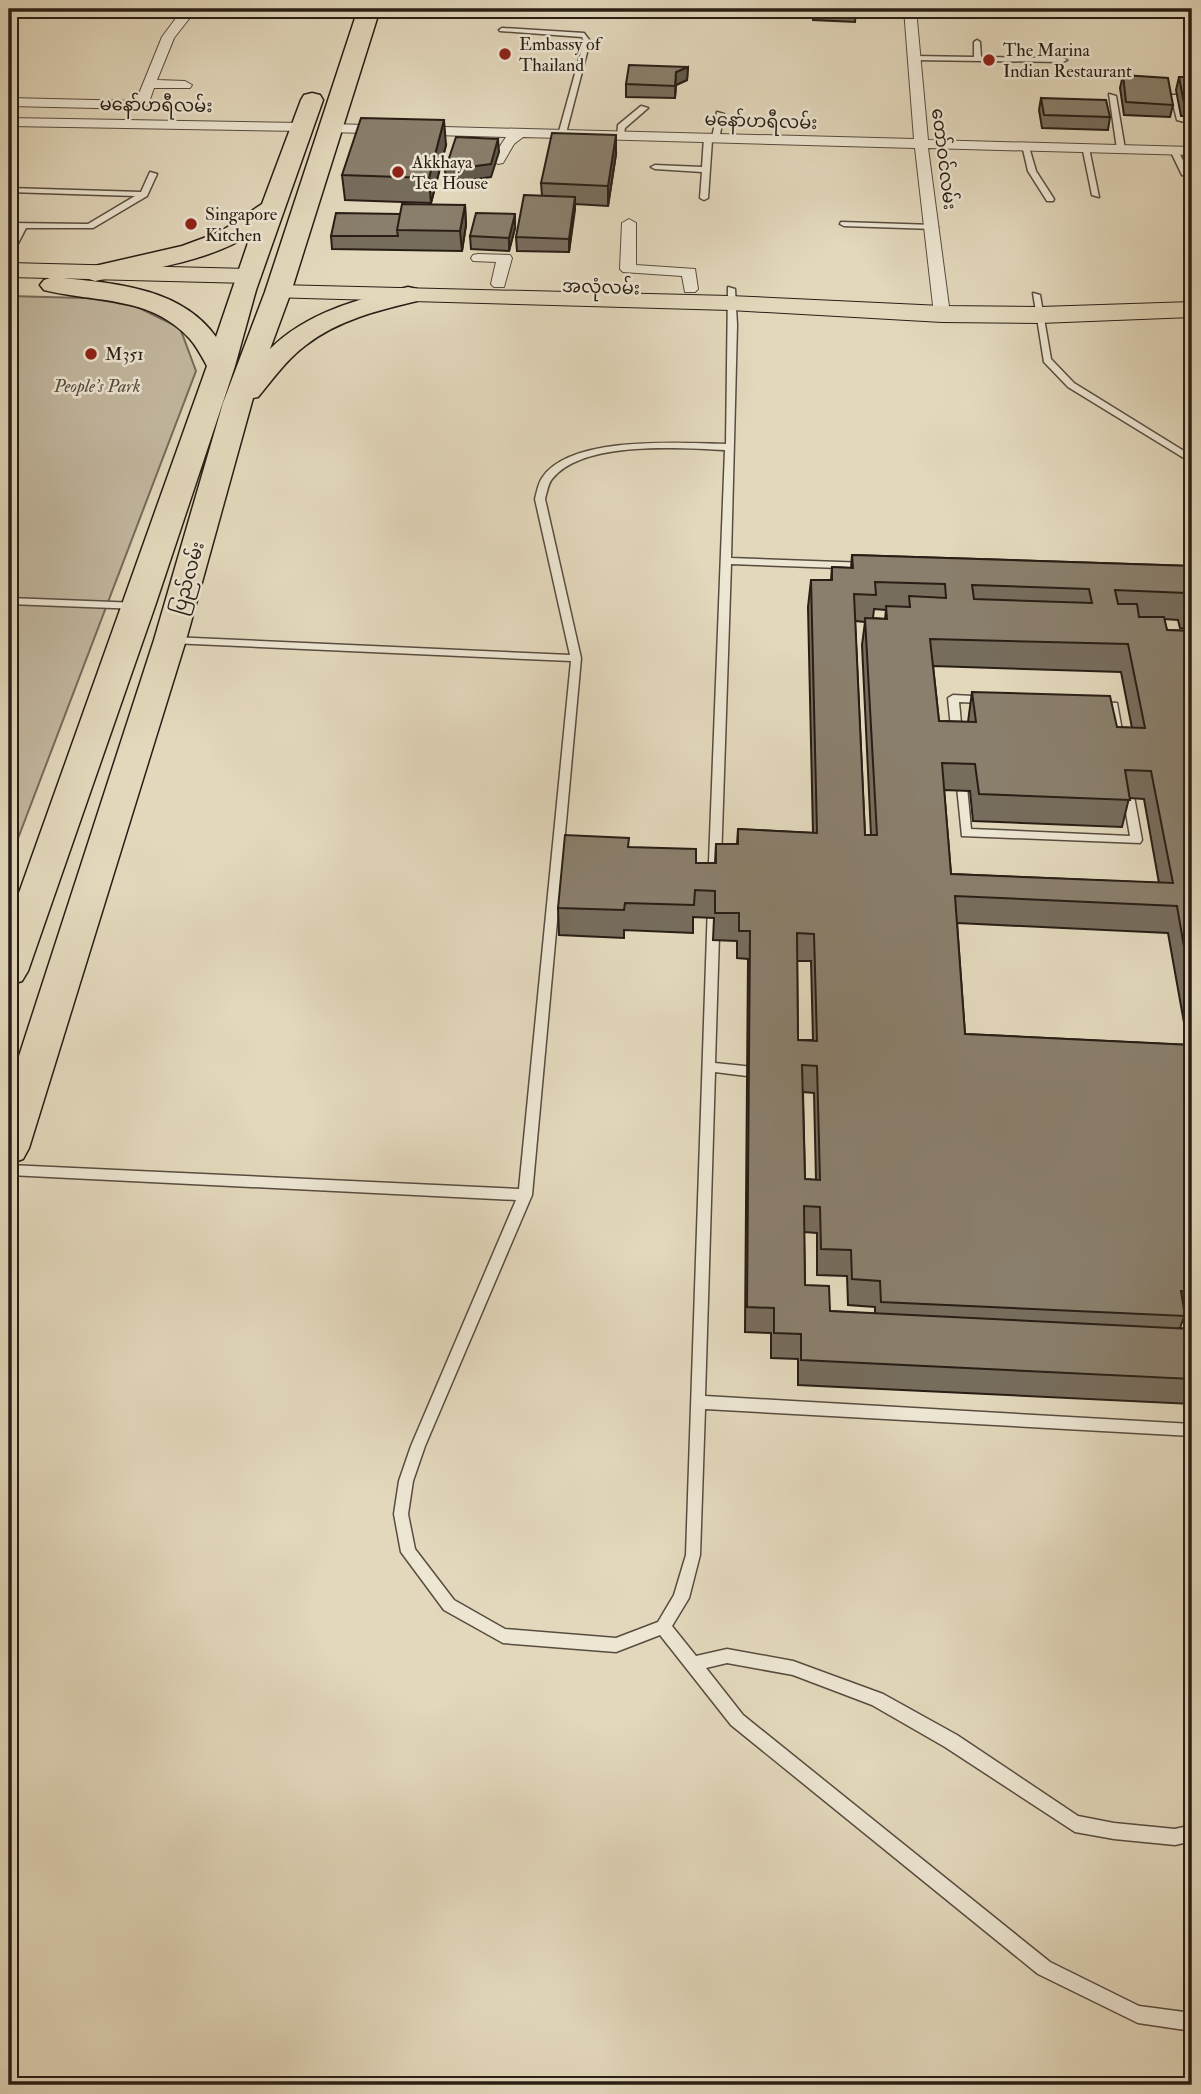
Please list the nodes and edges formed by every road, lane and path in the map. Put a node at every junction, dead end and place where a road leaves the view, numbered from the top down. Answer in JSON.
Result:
{"nodes":[{"id":1,"x":103,"y":9,"type":"edge"},
{"id":2,"x":369,"y":9,"type":"edge"},
{"id":3,"x":910,"y":9,"type":"edge"},
{"id":4,"x":199,"y":10,"type":"edge"},
{"id":5,"x":502,"y":30,"type":"dead end"},
{"id":6,"x":976,"y":42,"type":"dead end"},
{"id":7,"x":914,"y":58,"type":"junction"},
{"id":8,"x":978,"y":59,"type":"junction"},
{"id":9,"x":1063,"y":60,"type":"dead end"},
{"id":10,"x":148,"y":84,"type":"junction"},
{"id":11,"x":318,"y":84,"type":"dead end"},
{"id":12,"x":185,"y":85,"type":"dead end"},
{"id":13,"x":1112,"y":96,"type":"dead end"},
{"id":14,"x":1174,"y":97,"type":"edge"},
{"id":15,"x":9,"y":102,"type":"edge"},
{"id":16,"x":644,"y":108,"type":"dead end"},
{"id":17,"x":720,"y":114,"type":"dead end"},
{"id":18,"x":9,"y":122,"type":"edge"},
{"id":19,"x":1192,"y":122,"type":"edge"},
{"id":20,"x":302,"y":127,"type":"junction"},
{"id":21,"x":329,"y":128,"type":"junction"},
{"id":22,"x":519,"y":134,"type":"junction"},
{"id":23,"x":562,"y":135,"type":"junction"},
{"id":24,"x":620,"y":136,"type":"junction"},
{"id":25,"x":712,"y":139,"type":"junction"},
{"id":26,"x":921,"y":144,"type":"junction"},
{"id":27,"x":1025,"y":147,"type":"junction"},
{"id":28,"x":1085,"y":148,"type":"junction"},
{"id":29,"x":1121,"y":149,"type":"junction"},
{"id":30,"x":1174,"y":150,"type":"junction"},
{"id":31,"x":1192,"y":151,"type":"edge"},
{"id":32,"x":498,"y":160,"type":"edge"},
{"id":33,"x":655,"y":167,"type":"dead end"},
{"id":34,"x":706,"y":170,"type":"junction"},
{"id":35,"x":153,"y":174,"type":"dead end"},
{"id":36,"x":1186,"y":175,"type":"dead end"},
{"id":37,"x":9,"y":190,"type":"edge"},
{"id":38,"x":144,"y":194,"type":"junction"},
{"id":39,"x":1096,"y":195,"type":"dead end"},
{"id":40,"x":704,"y":198,"type":"dead end"},
{"id":41,"x":1050,"y":199,"type":"dead end"},
{"id":42,"x":273,"y":208,"type":"junction"},
{"id":43,"x":629,"y":223,"type":"dead end"},
{"id":44,"x":844,"y":223,"type":"dead end"},
{"id":45,"x":9,"y":225,"type":"edge"},
{"id":46,"x":23,"y":225,"type":"junction"},
{"id":47,"x":934,"y":228,"type":"junction"},
{"id":48,"x":9,"y":253,"type":"edge"},
{"id":49,"x":478,"y":258,"type":"dead end"},
{"id":50,"x":9,"y":270,"type":"edge"},
{"id":51,"x":95,"y":273,"type":"junction"},
{"id":52,"x":246,"y":283,"type":"junction"},
{"id":53,"x":9,"y":284,"type":"edge"},
{"id":54,"x":280,"y":284,"type":"junction"},
{"id":55,"x":499,"y":284,"type":"junction"},
{"id":56,"x":53,"y":285,"type":"junction"},
{"id":57,"x":690,"y":289,"type":"junction"},
{"id":58,"x":408,"y":295,"type":"junction"},
{"id":59,"x":731,"y":296,"type":"junction"},
{"id":60,"x":942,"y":304,"type":"junction"},
{"id":61,"x":1038,"y":305,"type":"junction"},
{"id":62,"x":1192,"y":308,"type":"edge"},
{"id":63,"x":221,"y":366,"type":"junction"},
{"id":64,"x":237,"y":403,"type":"junction"},
{"id":65,"x":730,"y":447,"type":"junction"},
{"id":66,"x":1192,"y":460,"type":"edge"},
{"id":67,"x":725,"y":561,"type":"junction"},
{"id":68,"x":876,"y":566,"type":"edge"},
{"id":69,"x":9,"y":601,"type":"edge"},
{"id":70,"x":139,"y":606,"type":"junction"},
{"id":71,"x":170,"y":640,"type":"junction"},
{"id":72,"x":576,"y":658,"type":"junction"},
{"id":73,"x":1113,"y":705,"type":"junction"},
{"id":74,"x":1126,"y":705,"type":"dead end"},
{"id":75,"x":715,"y":876,"type":"edge"},
{"id":76,"x":714,"y":890,"type":"edge"},
{"id":77,"x":9,"y":971,"type":"edge"},
{"id":78,"x":708,"y":1068,"type":"junction"},
{"id":79,"x":763,"y":1072,"type":"edge"},
{"id":80,"x":9,"y":1148,"type":"edge"},
{"id":81,"x":9,"y":1170,"type":"edge"},
{"id":82,"x":525,"y":1195,"type":"junction"},
{"id":83,"x":698,"y":1402,"type":"junction"},
{"id":84,"x":1192,"y":1430,"type":"edge"},
{"id":85,"x":663,"y":1627,"type":"junction"},
{"id":86,"x":693,"y":1664,"type":"junction"},
{"id":87,"x":1192,"y":1833,"type":"edge"},
{"id":88,"x":1192,"y":2022,"type":"edge"}],
"edges":[{"from":1,"to":4,"type":"street"},
{"from":2,"to":21,"type":"highway","name":"ပြည်လမ်း"},
{"from":3,"to":7,"type":"street","name":"တော်ဝင်လမ်း"},
{"from":4,"to":10,"type":"street"},
{"from":5,"to":23,"type":"lane"},
{"from":6,"to":8,"type":"lane"},
{"from":7,"to":8,"type":"lane"},
{"from":7,"to":26,"type":"street","name":"တော်ဝင်လမ်း"},
{"from":8,"to":9,"type":"lane"},
{"from":10,"to":12,"type":"street"},
{"from":10,"to":15,"type":"street"},
{"from":11,"to":20,"type":"highway","name":"ပြည်လမ်း"},
{"from":13,"to":29,"type":"lane"},
{"from":14,"to":19,"type":"lane"},
{"from":16,"to":24,"type":"lane"},
{"from":17,"to":25,"type":"lane"},
{"from":18,"to":20,"type":"street","name":"မနော်ဟရီလမ်း"},
{"from":20,"to":42,"type":"highway","name":"ပြည်လမ်း"},
{"from":21,"to":22,"type":"street","name":"မနော်ဟရီလမ်း"},
{"from":21,"to":54,"type":"highway","name":"ပြည်လမ်း"},
{"from":22,"to":23,"type":"street","name":"မနော်ဟရီလမ်း"},
{"from":22,"to":32,"type":"street"},
{"from":23,"to":24,"type":"street","name":"မနော်ဟရီလမ်း"},
{"from":24,"to":25,"type":"street","name":"မနော်ဟရီလမ်း"},
{"from":25,"to":26,"type":"street","name":"မနော်ဟရီလမ်း"},
{"from":25,"to":34,"type":"lane"},
{"from":26,"to":27,"type":"street","name":"မနော်ဟရီလမ်း"},
{"from":26,"to":47,"type":"street","name":"တော်ဝင်လမ်း"},
{"from":27,"to":28,"type":"street","name":"မနော်ဟရီလမ်း"},
{"from":27,"to":41,"type":"lane"},
{"from":28,"to":29,"type":"street","name":"မနော်ဟရီလမ်း"},
{"from":28,"to":39,"type":"lane"},
{"from":29,"to":30,"type":"street","name":"မနော်ဟရီလမ်း"},
{"from":30,"to":31,"type":"street","name":"မနော်ဟရီလမ်း"},
{"from":30,"to":36,"type":"lane"},
{"from":33,"to":34,"type":"lane"},
{"from":34,"to":40,"type":"lane"},
{"from":35,"to":38,"type":"lane"},
{"from":37,"to":38,"type":"lane"},
{"from":38,"to":46,"type":"lane"},
{"from":42,"to":51,"type":"highway"},
{"from":42,"to":52,"type":"highway","name":"ပြည်လမ်း"},
{"from":43,"to":57,"type":"street"},
{"from":44,"to":47,"type":"lane"},
{"from":45,"to":46,"type":"lane"},
{"from":46,"to":48,"type":"lane"},
{"from":47,"to":60,"type":"street","name":"တော်ဝင်လမ်း"},
{"from":49,"to":55,"type":"street"},
{"from":50,"to":51,"type":"main road","name":"အလုံလမ်း"},
{"from":51,"to":52,"type":"main road","name":"အလုံလမ်း"},
{"from":52,"to":54,"type":"highway","name":"အလုံလမ်း"},
{"from":52,"to":56,"type":"main road","name":"အလုံလမ်း"},
{"from":52,"to":63,"type":"highway","name":"ပြည်လမ်း"},
{"from":53,"to":56,"type":"main road","name":"အလုံလမ်း"},
{"from":54,"to":55,"type":"main road","name":"အလုံလမ်း"},
{"from":54,"to":58,"type":"main road","name":"အလုံလမ်း"},
{"from":54,"to":64,"type":"highway","name":"ပြည်လမ်း"},
{"from":55,"to":57,"type":"main road","name":"အလုံလမ်း"},
{"from":56,"to":63,"type":"highway"},
{"from":57,"to":59,"type":"main road","name":"အလုံလမ်း"},
{"from":58,"to":59,"type":"main road","name":"အလုံလမ်း"},
{"from":58,"to":64,"type":"highway"},
{"from":59,"to":60,"type":"main road","name":"အလုံလမ်း"},
{"from":59,"to":65,"type":"lane"},
{"from":60,"to":61,"type":"main road","name":"အလုံလမ်း"},
{"from":61,"to":62,"type":"main road","name":"အလုံလမ်း"},
{"from":61,"to":66,"type":"lane"},
{"from":63,"to":70,"type":"highway","name":"ပြည်လမ်း"},
{"from":64,"to":71,"type":"highway","name":"ပြည်လမ်း"},
{"from":65,"to":67,"type":"lane"},
{"from":65,"to":72,"type":"lane"},
{"from":67,"to":68,"type":"lane"},
{"from":67,"to":75,"type":"lane"},
{"from":69,"to":70,"type":"lane"},
{"from":70,"to":77,"type":"highway","name":"ပြည်လမ်း"},
{"from":71,"to":72,"type":"lane"},
{"from":71,"to":80,"type":"highway","name":"ပြည်လမ်း"},
{"from":72,"to":82,"type":"lane"},
{"from":73,"to":73,"type":"lane"},
{"from":73,"to":74,"type":"lane"},
{"from":76,"to":78,"type":"lane"},
{"from":78,"to":79,"type":"lane"},
{"from":78,"to":83,"type":"lane"},
{"from":81,"to":82,"type":"lane"},
{"from":82,"to":85,"type":"lane"},
{"from":83,"to":84,"type":"lane"},
{"from":83,"to":85,"type":"lane"},
{"from":85,"to":86,"type":"lane"},
{"from":86,"to":87,"type":"lane"},
{"from":86,"to":88,"type":"lane"}]}
